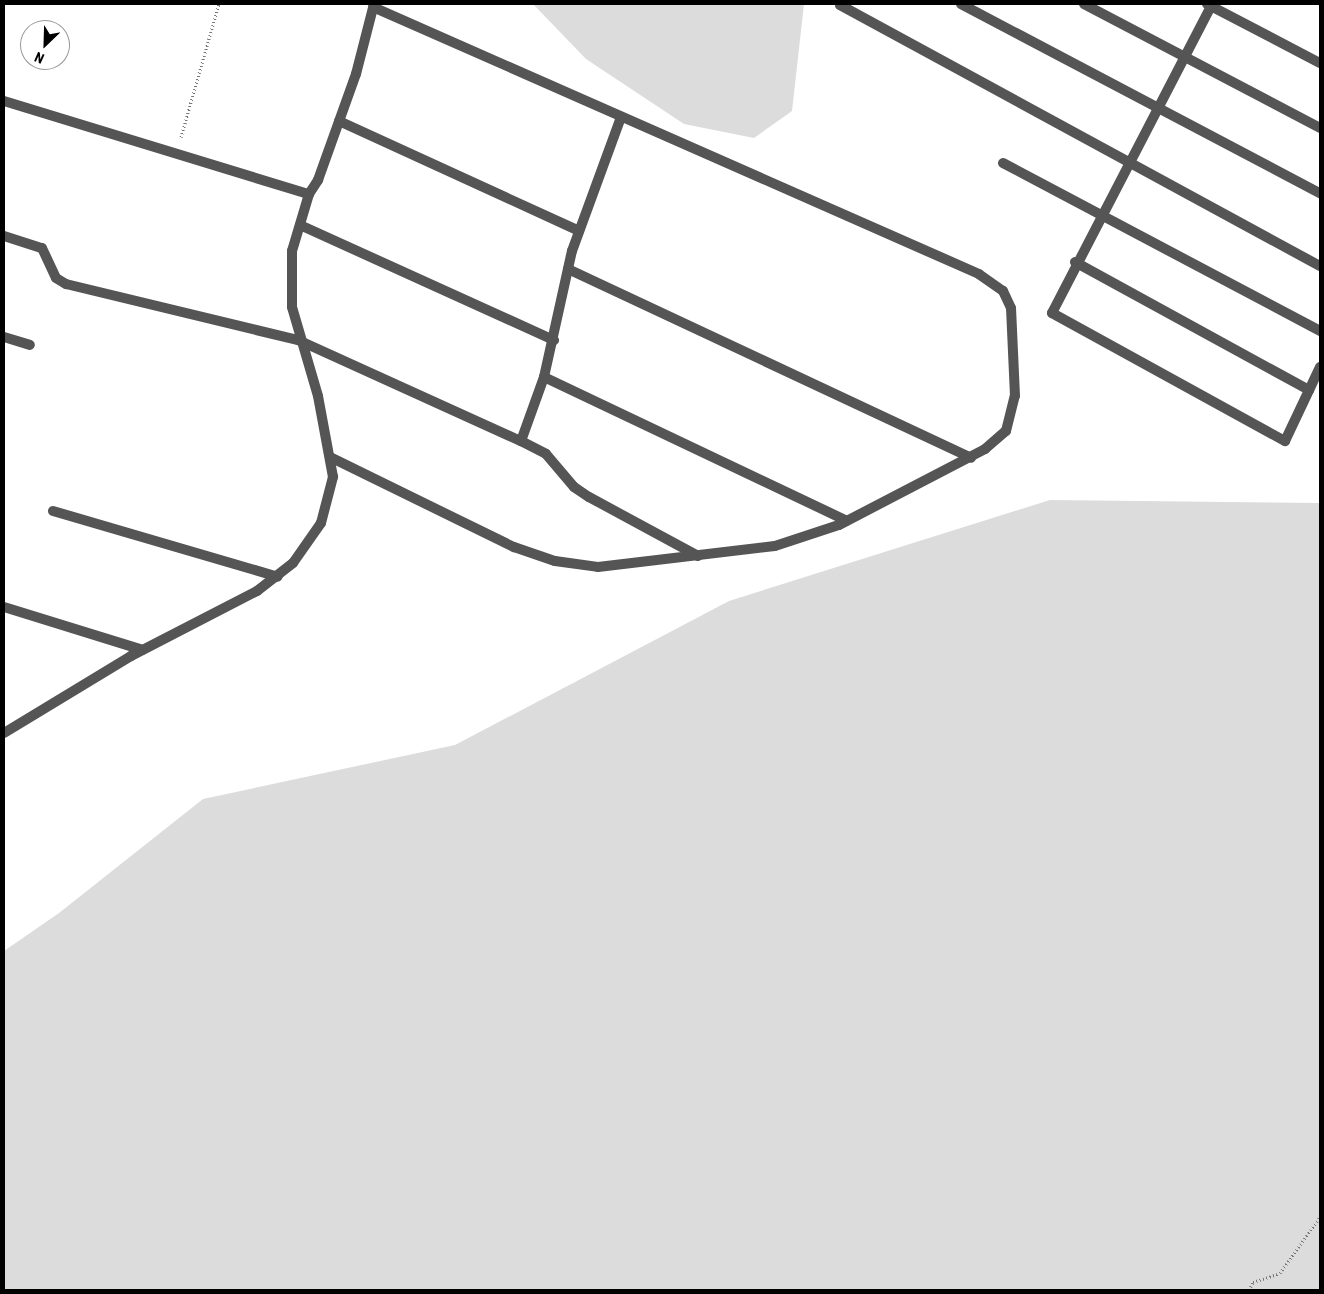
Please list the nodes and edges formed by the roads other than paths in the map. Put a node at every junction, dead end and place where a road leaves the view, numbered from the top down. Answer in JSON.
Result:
{"nodes":[{"id":1,"x":840,"y":4,"type":"edge"},
{"id":2,"x":961,"y":4,"type":"edge"},
{"id":3,"x":1084,"y":4,"type":"edge"},
{"id":4,"x":1210,"y":4,"type":"edge"},
{"id":5,"x":374,"y":6,"type":"edge"},
{"id":6,"x":1184,"y":56,"type":"junction"},
{"id":7,"x":1320,"y":63,"type":"edge"},
{"id":8,"x":4,"y":101,"type":"edge"},
{"id":9,"x":1157,"y":108,"type":"junction"},
{"id":10,"x":621,"y":117,"type":"junction"},
{"id":11,"x":339,"y":121,"type":"junction"},
{"id":12,"x":1320,"y":128,"type":"edge"},
{"id":13,"x":1003,"y":163,"type":"dead end"},
{"id":14,"x":1128,"y":163,"type":"junction"},
{"id":15,"x":1320,"y":193,"type":"edge"},
{"id":16,"x":309,"y":194,"type":"junction"},
{"id":17,"x":1102,"y":212,"type":"junction"},
{"id":18,"x":300,"y":225,"type":"junction"},
{"id":19,"x":579,"y":231,"type":"junction"},
{"id":20,"x":4,"y":236,"type":"edge"},
{"id":21,"x":1075,"y":262,"type":"junction"},
{"id":22,"x":1320,"y":266,"type":"edge"},
{"id":23,"x":568,"y":269,"type":"junction"},
{"id":24,"x":1320,"y":331,"type":"edge"},
{"id":25,"x":4,"y":337,"type":"edge"},
{"id":26,"x":298,"y":340,"type":"junction"},
{"id":27,"x":554,"y":340,"type":"junction"},
{"id":28,"x":30,"y":345,"type":"dead end"},
{"id":29,"x":1320,"y":367,"type":"edge"},
{"id":30,"x":544,"y":377,"type":"junction"},
{"id":31,"x":1309,"y":390,"type":"junction"},
{"id":32,"x":521,"y":440,"type":"junction"},
{"id":33,"x":330,"y":457,"type":"junction"},
{"id":34,"x":971,"y":458,"type":"junction"},
{"id":35,"x":53,"y":511,"type":"dead end"},
{"id":36,"x":847,"y":521,"type":"junction"},
{"id":37,"x":698,"y":556,"type":"junction"},
{"id":38,"x":278,"y":576,"type":"junction"},
{"id":39,"x":4,"y":607,"type":"edge"},
{"id":40,"x":143,"y":650,"type":"junction"},
{"id":41,"x":4,"y":733,"type":"edge"}],
"edges":[{"from":1,"to":14,"type":"street"},
{"from":2,"to":9,"type":"street"},
{"from":3,"to":6,"type":"street"},
{"from":4,"to":6,"type":"street"},
{"from":4,"to":7,"type":"street"},
{"from":5,"to":10,"type":"street"},
{"from":5,"to":11,"type":"street"},
{"from":6,"to":9,"type":"street"},
{"from":6,"to":12,"type":"street"},
{"from":8,"to":16,"type":"street"},
{"from":9,"to":14,"type":"street"},
{"from":9,"to":15,"type":"street"},
{"from":10,"to":19,"type":"street"},
{"from":10,"to":34,"type":"street"},
{"from":11,"to":16,"type":"street"},
{"from":11,"to":19,"type":"street"},
{"from":13,"to":17,"type":"street"},
{"from":14,"to":17,"type":"street"},
{"from":14,"to":22,"type":"street"},
{"from":16,"to":18,"type":"street"},
{"from":17,"to":21,"type":"street"},
{"from":17,"to":24,"type":"street"},
{"from":18,"to":26,"type":"street"},
{"from":18,"to":27,"type":"street"},
{"from":19,"to":23,"type":"street"},
{"from":20,"to":26,"type":"street"},
{"from":21,"to":31,"type":"street"},
{"from":21,"to":31,"type":"street"},
{"from":23,"to":27,"type":"street"},
{"from":23,"to":34,"type":"street"},
{"from":25,"to":28,"type":"street"},
{"from":26,"to":32,"type":"street"},
{"from":26,"to":33,"type":"street"},
{"from":27,"to":30,"type":"street"},
{"from":29,"to":31,"type":"street"},
{"from":30,"to":32,"type":"street"},
{"from":30,"to":36,"type":"street"},
{"from":32,"to":37,"type":"street"},
{"from":33,"to":37,"type":"street"},
{"from":33,"to":38,"type":"street"},
{"from":34,"to":36,"type":"street"},
{"from":35,"to":38,"type":"street"},
{"from":36,"to":37,"type":"street"},
{"from":38,"to":40,"type":"street"},
{"from":39,"to":40,"type":"street"},
{"from":40,"to":41,"type":"street"}]}
